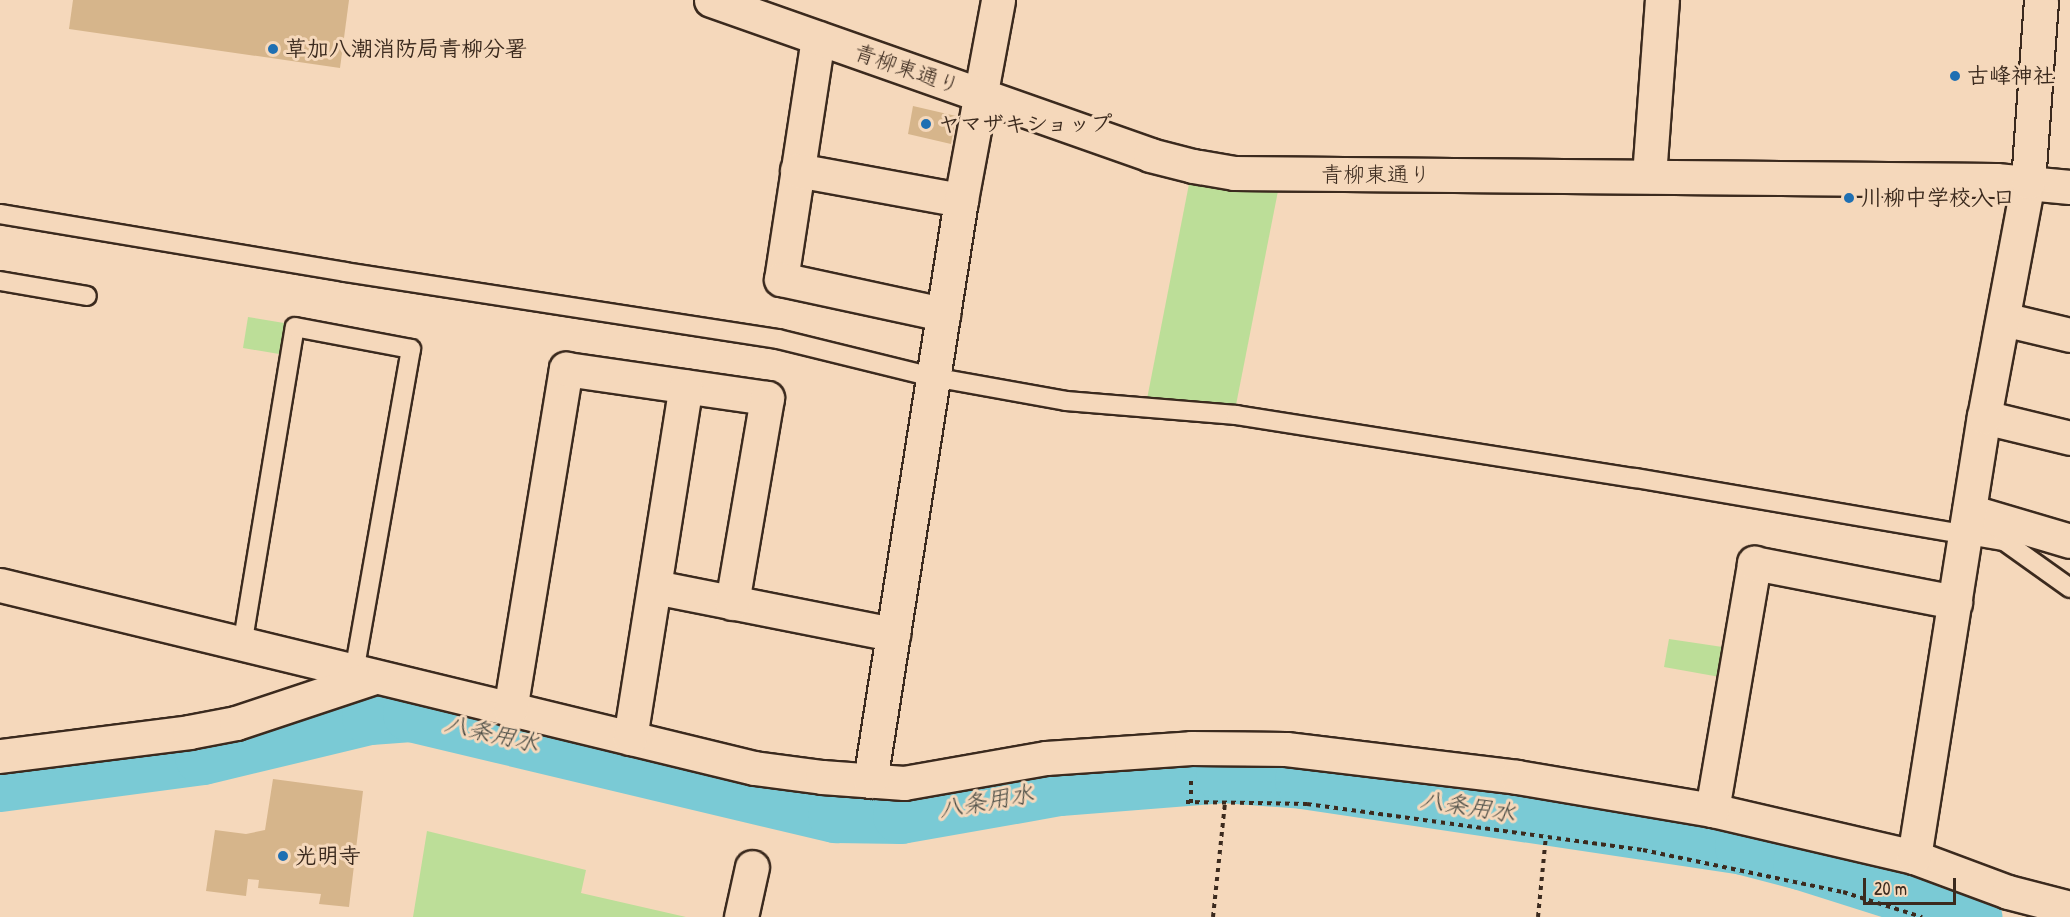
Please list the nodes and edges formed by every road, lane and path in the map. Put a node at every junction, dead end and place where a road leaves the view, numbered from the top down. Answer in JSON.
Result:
{"nodes":[{"id":1,"x":998,"y":0,"type":"edge"},
{"id":2,"x":1662,"y":0,"type":"edge"},
{"id":3,"x":2041,"y":0,"type":"edge"},
{"id":4,"x":719,"y":1,"type":"edge"},
{"id":5,"x":818,"y":38,"type":"junction"},
{"id":6,"x":980,"y":94,"type":"junction"},
{"id":7,"x":797,"y":170,"type":"junction"},
{"id":8,"x":1649,"y":176,"type":"junction"},
{"id":9,"x":2028,"y":182,"type":"junction"},
{"id":10,"x":2070,"y":187,"type":"edge"},
{"id":11,"x":961,"y":200,"type":"junction"},
{"id":12,"x":0,"y":214,"type":"edge"},
{"id":13,"x":0,"y":280,"type":"edge"},
{"id":14,"x":87,"y":296,"type":"dead end"},
{"id":15,"x":943,"y":314,"type":"junction"},
{"id":16,"x":2003,"y":320,"type":"junction"},
{"id":17,"x":2070,"y":335,"type":"edge"},
{"id":18,"x":933,"y":377,"type":"junction"},
{"id":19,"x":686,"y":386,"type":"junction"},
{"id":20,"x":1984,"y":417,"type":"junction"},
{"id":21,"x":2070,"y":438,"type":"edge"},
{"id":22,"x":1967,"y":523,"type":"junction"},
{"id":23,"x":2070,"y":541,"type":"edge"},
{"id":24,"x":0,"y":585,"type":"edge"},
{"id":25,"x":655,"y":587,"type":"junction"},
{"id":26,"x":2070,"y":588,"type":"edge"},
{"id":27,"x":732,"y":603,"type":"junction"},
{"id":28,"x":1955,"y":603,"type":"junction"},
{"id":29,"x":893,"y":634,"type":"junction"},
{"id":30,"x":242,"y":646,"type":"junction"},
{"id":31,"x":364,"y":675,"type":"junction"},
{"id":32,"x":510,"y":710,"type":"junction"},
{"id":33,"x":630,"y":738,"type":"junction"},
{"id":34,"x":0,"y":756,"type":"edge"},
{"id":35,"x":870,"y":781,"type":"junction"},
{"id":36,"x":1186,"y":802,"type":"dead end"},
{"id":37,"x":1225,"y":802,"type":"junction"},
{"id":38,"x":1712,"y":810,"type":"junction"},
{"id":39,"x":1546,"y":836,"type":"junction"},
{"id":40,"x":1914,"y":858,"type":"junction"},
{"id":41,"x":752,"y":867,"type":"dead end"},
{"id":42,"x":2070,"y":908,"type":"edge"},
{"id":43,"x":741,"y":917,"type":"edge"},
{"id":44,"x":1213,"y":917,"type":"edge"},
{"id":45,"x":1538,"y":917,"type":"edge"},
{"id":46,"x":1922,"y":917,"type":"edge"}],
"edges":[{"from":1,"to":6,"type":"street"},
{"from":2,"to":8,"type":"street"},
{"from":3,"to":9,"type":"street"},
{"from":4,"to":5,"type":"street","name":"青柳東通り"},
{"from":5,"to":6,"type":"street","name":"青柳東通り"},
{"from":5,"to":7,"type":"street"},
{"from":6,"to":8,"type":"street","name":"青柳東通り"},
{"from":6,"to":11,"type":"street"},
{"from":7,"to":11,"type":"street"},
{"from":7,"to":15,"type":"street"},
{"from":8,"to":9,"type":"street","name":"青柳東通り"},
{"from":9,"to":10,"type":"street","name":"青柳東通り"},
{"from":9,"to":16,"type":"street"},
{"from":11,"to":15,"type":"street"},
{"from":12,"to":18,"type":"lane"},
{"from":13,"to":14,"type":"lane"},
{"from":15,"to":18,"type":"street"},
{"from":16,"to":17,"type":"street"},
{"from":16,"to":20,"type":"street"},
{"from":18,"to":22,"type":"lane"},
{"from":18,"to":29,"type":"street"},
{"from":19,"to":25,"type":"street"},
{"from":19,"to":27,"type":"street"},
{"from":19,"to":32,"type":"street"},
{"from":20,"to":21,"type":"street"},
{"from":20,"to":22,"type":"street"},
{"from":22,"to":23,"type":"street"},
{"from":22,"to":26,"type":"lane"},
{"from":22,"to":28,"type":"street"},
{"from":24,"to":30,"type":"street"},
{"from":25,"to":27,"type":"street"},
{"from":25,"to":33,"type":"street"},
{"from":27,"to":29,"type":"street"},
{"from":28,"to":38,"type":"street"},
{"from":28,"to":40,"type":"street"},
{"from":29,"to":35,"type":"street"},
{"from":30,"to":31,"type":"street"},
{"from":30,"to":31,"type":"lane"},
{"from":31,"to":32,"type":"street"},
{"from":31,"to":34,"type":"street"},
{"from":32,"to":33,"type":"street"},
{"from":33,"to":35,"type":"street"},
{"from":35,"to":38,"type":"street"},
{"from":36,"to":37,"type":"path"},
{"from":37,"to":39,"type":"path"},
{"from":37,"to":44,"type":"path"},
{"from":38,"to":40,"type":"street"},
{"from":39,"to":45,"type":"path"},
{"from":39,"to":46,"type":"path"},
{"from":40,"to":42,"type":"street"},
{"from":41,"to":43,"type":"street"}]}
